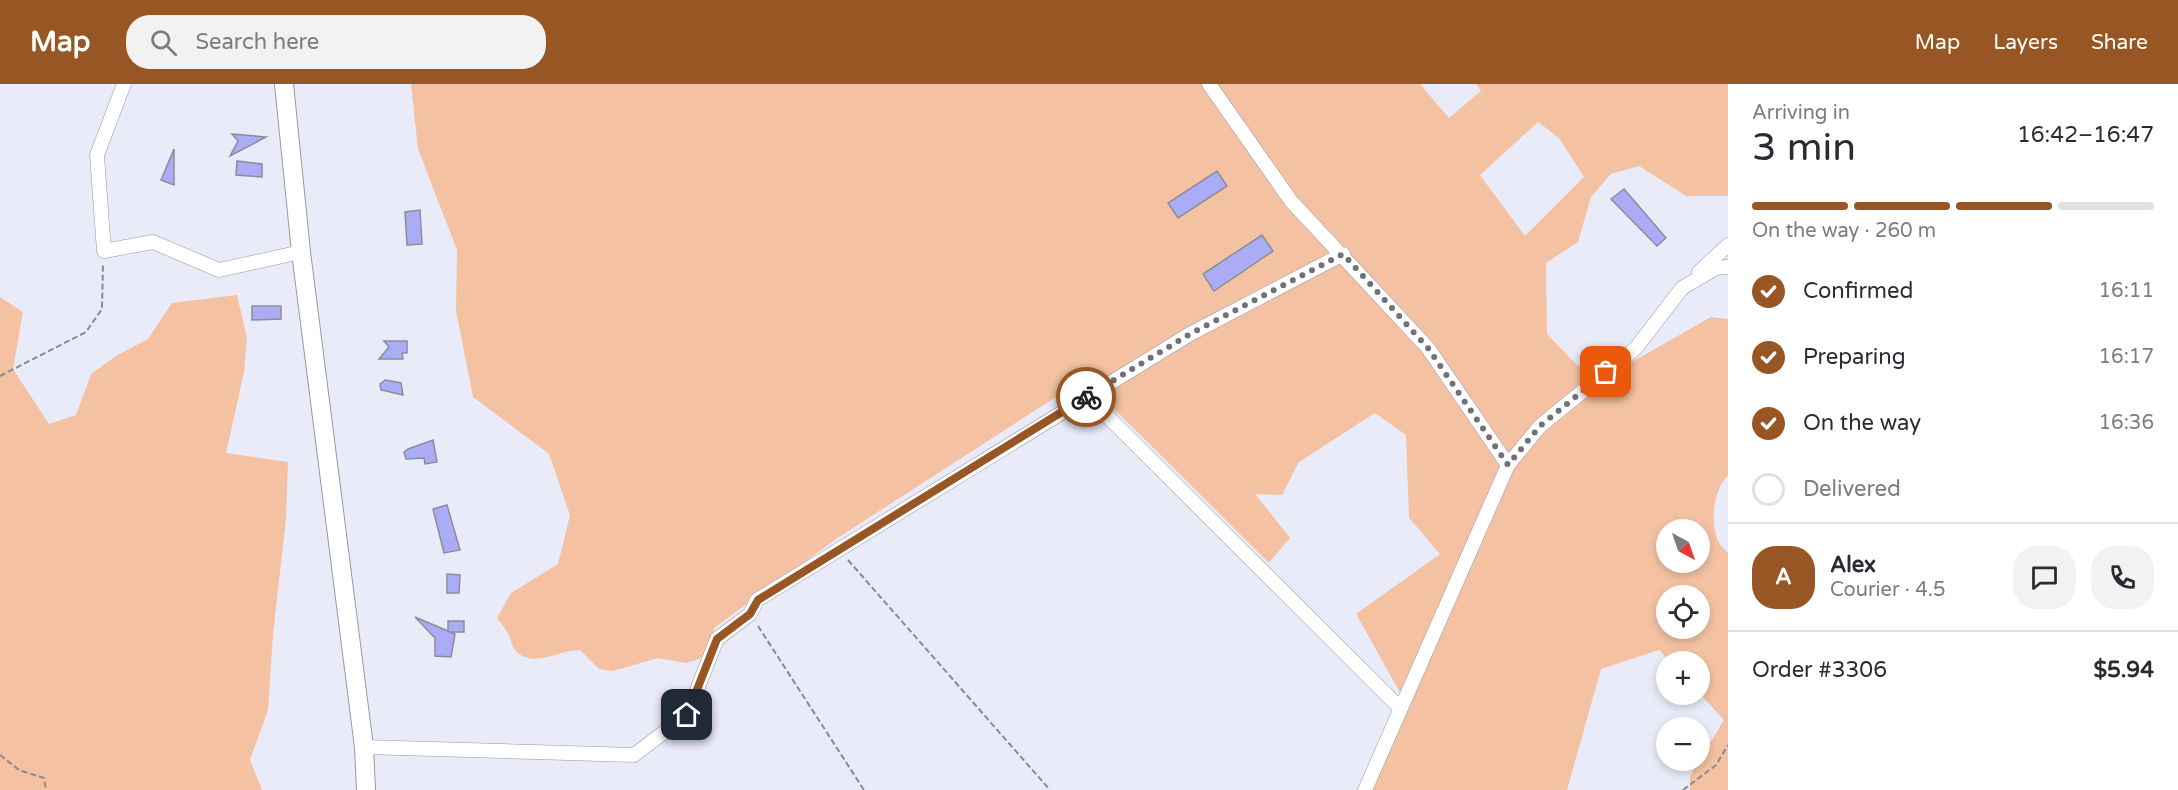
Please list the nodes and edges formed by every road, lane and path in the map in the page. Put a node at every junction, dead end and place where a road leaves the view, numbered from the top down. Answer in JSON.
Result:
{"nodes":[{"id":1,"x":124,"y":84,"type":"edge"},
{"id":2,"x":284,"y":84,"type":"edge"},
{"id":3,"x":1209,"y":84,"type":"edge"},
{"id":4,"x":1728,"y":245,"type":"edge"},
{"id":5,"x":104,"y":251,"type":"junction"},
{"id":6,"x":302,"y":252,"type":"junction"},
{"id":7,"x":1343,"y":254,"type":"junction"},
{"id":8,"x":1728,"y":267,"type":"edge"},
{"id":9,"x":1682,"y":288,"type":"junction"},
{"id":10,"x":0,"y":375,"type":"edge"},
{"id":11,"x":1087,"y":396,"type":"junction"},
{"id":12,"x":1508,"y":465,"type":"junction"},
{"id":13,"x":840,"y":551,"type":"junction"},
{"id":14,"x":750,"y":614,"type":"junction"},
{"id":15,"x":1399,"y":707,"type":"junction"},
{"id":16,"x":1728,"y":745,"type":"edge"},
{"id":17,"x":364,"y":747,"type":"junction"},
{"id":18,"x":0,"y":754,"type":"edge"},
{"id":19,"x":46,"y":790,"type":"edge"},
{"id":20,"x":366,"y":790,"type":"edge"},
{"id":21,"x":864,"y":790,"type":"edge"},
{"id":22,"x":1050,"y":790,"type":"edge"},
{"id":23,"x":1365,"y":790,"type":"edge"},
{"id":24,"x":1683,"y":790,"type":"edge"}],
"edges":[{"from":1,"to":5,"type":"street"},
{"from":2,"to":6,"type":"main road"},
{"from":3,"to":7,"type":"street"},
{"from":4,"to":9,"type":"street"},
{"from":5,"to":6,"type":"street"},
{"from":5,"to":10,"type":"path"},
{"from":6,"to":17,"type":"main road"},
{"from":7,"to":11,"type":"street"},
{"from":7,"to":12,"type":"street"},
{"from":8,"to":9,"type":"street"},
{"from":9,"to":12,"type":"street"},
{"from":11,"to":13,"type":"street"},
{"from":11,"to":15,"type":"street"},
{"from":12,"to":15,"type":"street"},
{"from":13,"to":14,"type":"street"},
{"from":13,"to":22,"type":"path"},
{"from":14,"to":17,"type":"street"},
{"from":14,"to":21,"type":"path"},
{"from":15,"to":23,"type":"street"},
{"from":16,"to":24,"type":"path"},
{"from":17,"to":20,"type":"main road"},
{"from":18,"to":19,"type":"path"}]}
